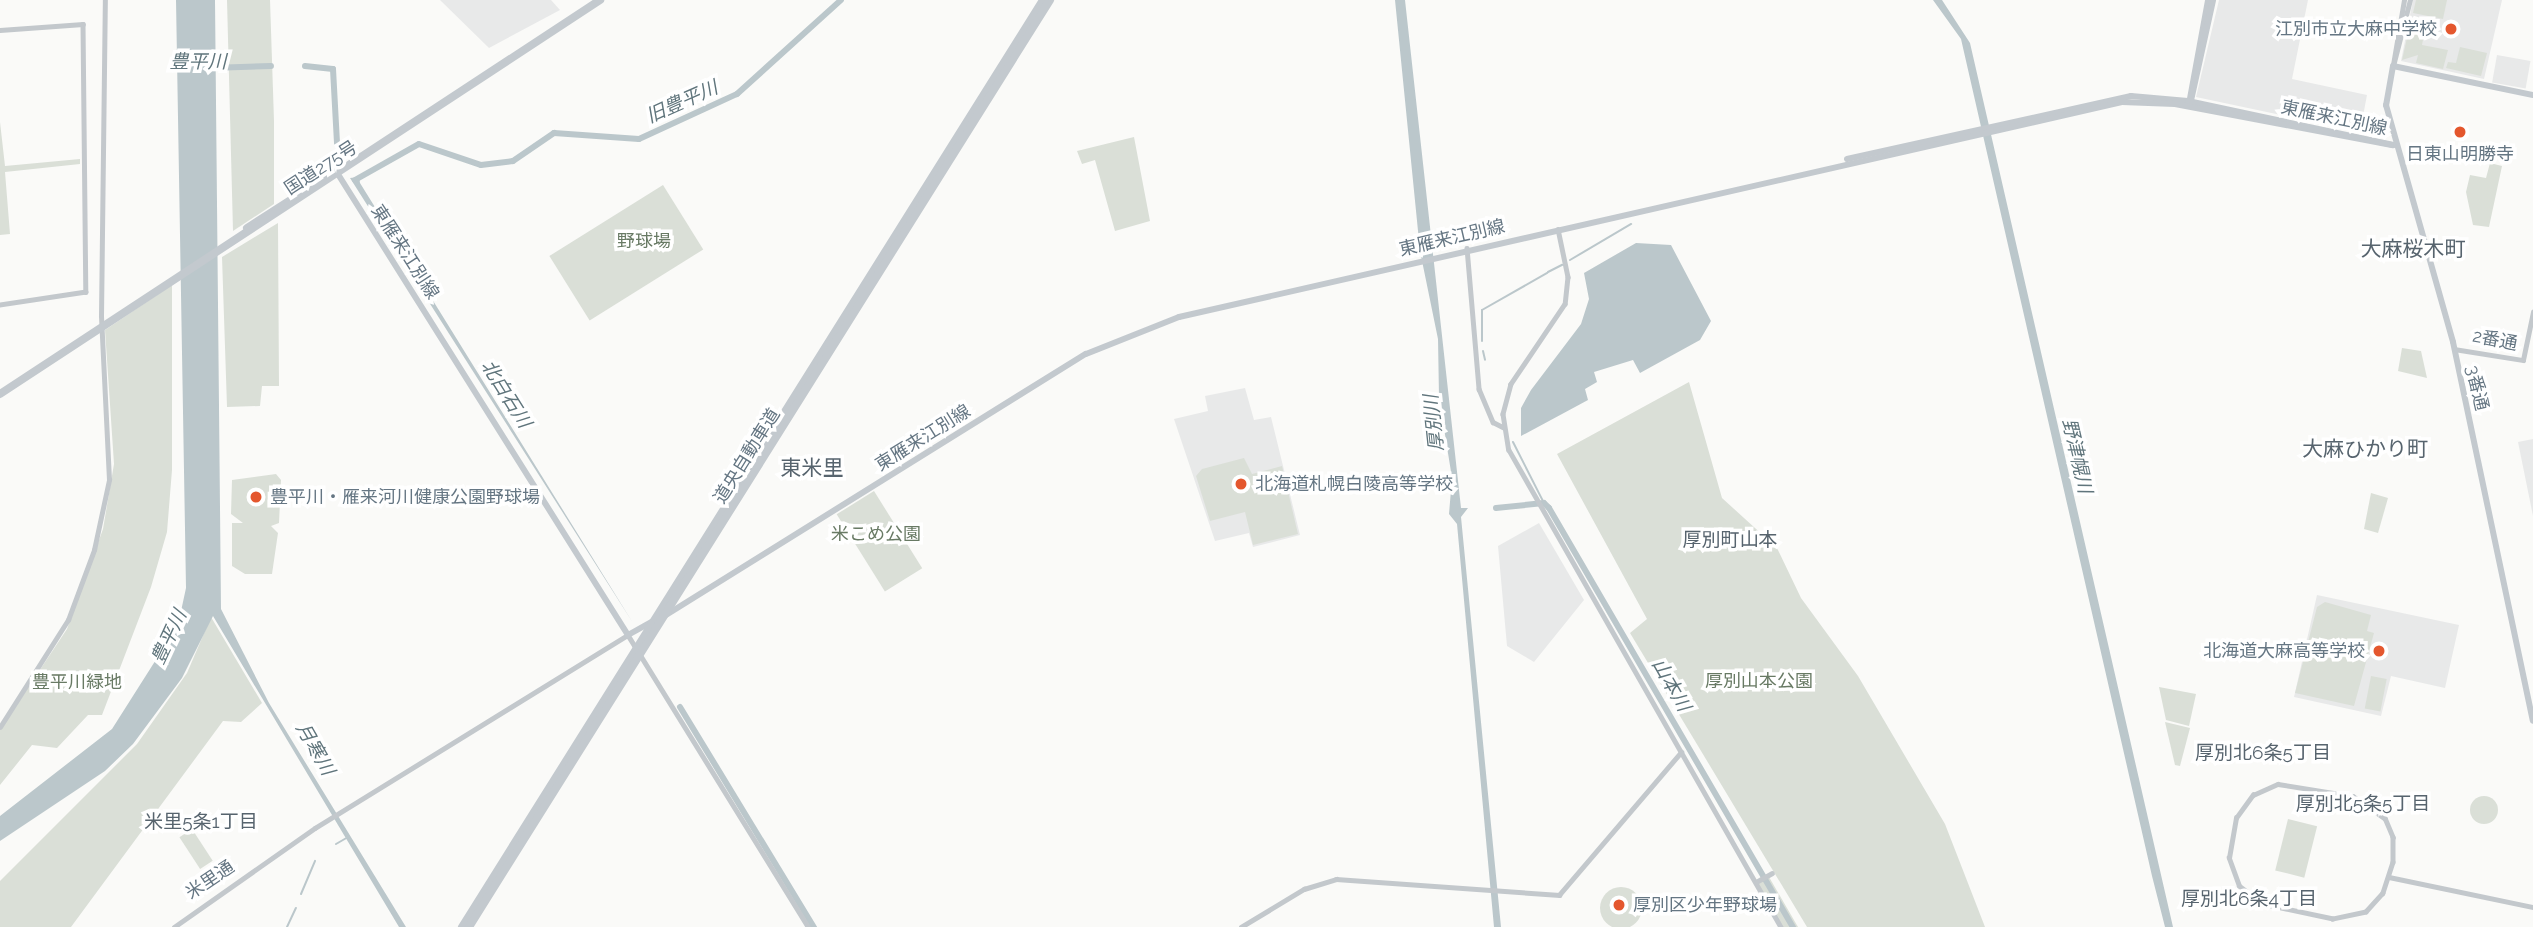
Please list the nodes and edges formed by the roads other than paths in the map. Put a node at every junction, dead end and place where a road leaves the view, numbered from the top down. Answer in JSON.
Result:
{"nodes":[{"id":1,"x":105,"y":0,"type":"edge"},
{"id":2,"x":592,"y":0,"type":"edge"},
{"id":3,"x":600,"y":0,"type":"edge"},
{"id":4,"x":1043,"y":0,"type":"edge"},
{"id":5,"x":1050,"y":0,"type":"edge"},
{"id":6,"x":2211,"y":0,"type":"edge"},
{"id":7,"x":2404,"y":0,"type":"edge"},
{"id":8,"x":2410,"y":0,"type":"edge"},
{"id":9,"x":0,"y":30,"type":"edge"},
{"id":10,"x":2393,"y":66,"type":"junction"},
{"id":11,"x":2533,"y":95,"type":"edge"},
{"id":12,"x":2189,"y":103,"type":"junction"},
{"id":13,"x":2393,"y":145,"type":"junction"},
{"id":14,"x":337,"y":173,"type":"junction"},
{"id":15,"x":1558,"y":228,"type":"junction"},
{"id":16,"x":1466,"y":248,"type":"junction"},
{"id":17,"x":876,"y":273,"type":"junction"},
{"id":18,"x":0,"y":305,"type":"edge"},
{"id":19,"x":2533,"y":312,"type":"edge"},
{"id":20,"x":2454,"y":349,"type":"junction"},
{"id":21,"x":53,"y":357,"type":"junction"},
{"id":22,"x":0,"y":388,"type":"edge"},
{"id":23,"x":0,"y":394,"type":"edge"},
{"id":24,"x":1503,"y":427,"type":"junction"},
{"id":25,"x":628,"y":635,"type":"junction"},
{"id":26,"x":2533,"y":721,"type":"edge"},
{"id":27,"x":0,"y":727,"type":"edge"},
{"id":28,"x":1681,"y":752,"type":"junction"},
{"id":29,"x":513,"y":851,"type":"junction"},
{"id":30,"x":1770,"y":874,"type":"dead end"},
{"id":31,"x":2389,"y":877,"type":"junction"},
{"id":32,"x":1756,"y":882,"type":"junction"},
{"id":33,"x":2533,"y":908,"type":"edge"},
{"id":34,"x":174,"y":927,"type":"edge"},
{"id":35,"x":462,"y":927,"type":"edge"},
{"id":36,"x":469,"y":927,"type":"edge"},
{"id":37,"x":808,"y":927,"type":"edge"},
{"id":38,"x":1241,"y":927,"type":"edge"},
{"id":39,"x":1781,"y":927,"type":"edge"}],
"edges":[{"from":1,"to":27,"type":"street"},
{"from":2,"to":14,"type":"highway","name":"国道275号"},
{"from":3,"to":14,"type":"highway","name":"国道275号"},
{"from":4,"to":17,"type":"highway","name":"道央自動車道"},
{"from":5,"to":17,"type":"highway","name":"道央自動車道"},
{"from":6,"to":12,"type":"main road"},
{"from":7,"to":10,"type":"street","name":"3番通"},
{"from":8,"to":10,"type":"street","name":"3番通"},
{"from":9,"to":18,"type":"street"},
{"from":10,"to":11,"type":"main road"},
{"from":10,"to":13,"type":"main road","name":"3番通"},
{"from":12,"to":13,"type":"main road","name":"東雁来江別線"},
{"from":12,"to":15,"type":"main road","name":"東雁来江別線"},
{"from":13,"to":20,"type":"main road","name":"3番通"},
{"from":14,"to":21,"type":"highway","name":"国道275号"},
{"from":14,"to":25,"type":"main road","name":"東雁来江別線"},
{"from":15,"to":16,"type":"main road","name":"東雁来江別線"},
{"from":15,"to":24,"type":"street"},
{"from":16,"to":24,"type":"street"},
{"from":16,"to":25,"type":"main road","name":"東雁来江別線"},
{"from":17,"to":29,"type":"highway","name":"道央自動車道"},
{"from":19,"to":20,"type":"street","name":"2番通"},
{"from":20,"to":26,"type":"main road","name":"3番通"},
{"from":21,"to":22,"type":"highway"},
{"from":21,"to":23,"type":"highway"},
{"from":24,"to":28,"type":"street"},
{"from":25,"to":34,"type":"street","name":"米里通"},
{"from":25,"to":37,"type":"street"},
{"from":28,"to":32,"type":"street"},
{"from":28,"to":38,"type":"street"},
{"from":29,"to":35,"type":"highway","name":"道央自動車道"},
{"from":29,"to":36,"type":"highway","name":"道央自動車道"},
{"from":30,"to":32,"type":"street"},
{"from":31,"to":31,"type":"street"},
{"from":31,"to":33,"type":"street"},
{"from":32,"to":39,"type":"street"}]}
